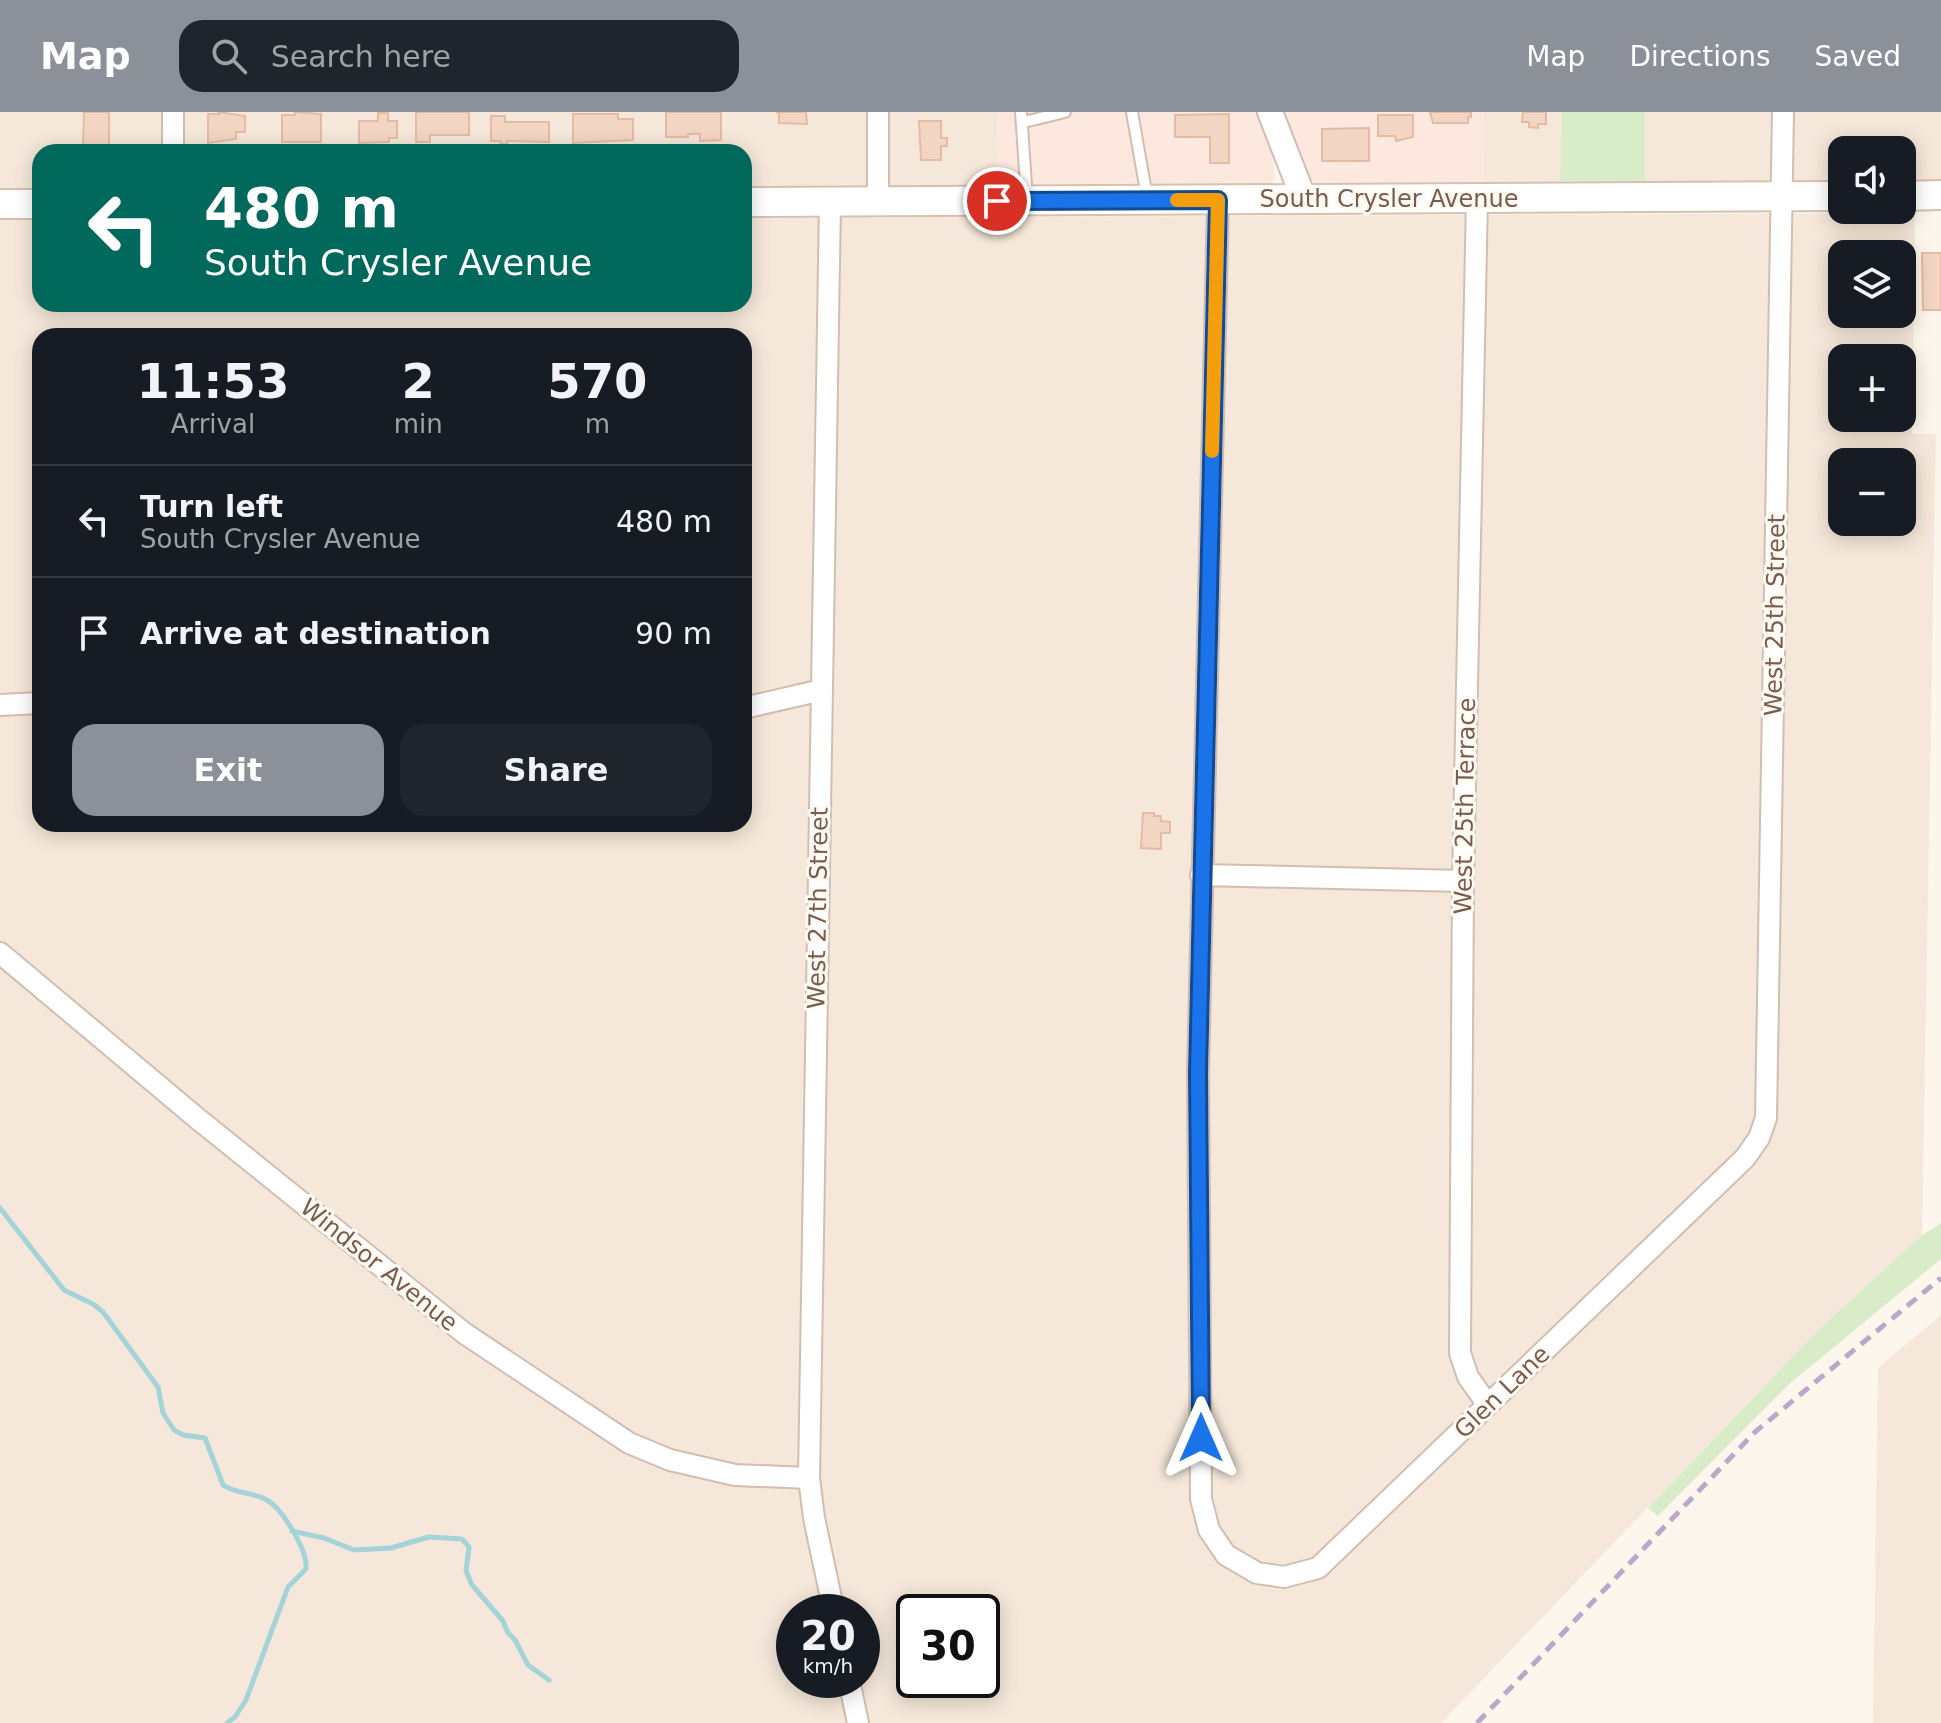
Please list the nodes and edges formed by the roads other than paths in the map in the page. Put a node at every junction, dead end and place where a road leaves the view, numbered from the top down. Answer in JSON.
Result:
{"nodes":[{"id":1,"x":173,"y":112,"type":"edge"},
{"id":2,"x":878,"y":112,"type":"edge"},
{"id":3,"x":1065,"y":112,"type":"edge"},
{"id":4,"x":1132,"y":112,"type":"edge"},
{"id":5,"x":1270,"y":112,"type":"edge"},
{"id":6,"x":1783,"y":112,"type":"edge"},
{"id":7,"x":1022,"y":117,"type":"edge"},
{"id":8,"x":173,"y":144,"type":"edge"},
{"id":9,"x":1941,"y":195,"type":"edge"},
{"id":10,"x":1781,"y":196,"type":"junction"},
{"id":11,"x":1828,"y":196,"type":"edge"},
{"id":12,"x":1916,"y":196,"type":"edge"},
{"id":13,"x":1477,"y":198,"type":"junction"},
{"id":14,"x":1304,"y":199,"type":"junction"},
{"id":15,"x":1147,"y":200,"type":"junction"},
{"id":16,"x":1218,"y":200,"type":"junction"},
{"id":17,"x":1027,"y":201,"type":"junction"},
{"id":18,"x":752,"y":202,"type":"edge"},
{"id":19,"x":830,"y":202,"type":"junction"},
{"id":20,"x":878,"y":202,"type":"junction"},
{"id":21,"x":0,"y":204,"type":"edge"},
{"id":22,"x":32,"y":204,"type":"edge"},
{"id":23,"x":822,"y":690,"type":"junction"},
{"id":24,"x":32,"y":703,"type":"edge"},
{"id":25,"x":0,"y":705,"type":"edge"},
{"id":26,"x":752,"y":706,"type":"edge"},
{"id":27,"x":1201,"y":875,"type":"junction"},
{"id":28,"x":1463,"y":881,"type":"junction"},
{"id":29,"x":0,"y":953,"type":"edge"},
{"id":30,"x":1766,"y":1118,"type":"joint"},
{"id":31,"x":1488,"y":1405,"type":"junction"},
{"id":32,"x":809,"y":1478,"type":"junction"},
{"id":33,"x":830,"y":1594,"type":"edge"},
{"id":34,"x":853,"y":1698,"type":"edge"},
{"id":35,"x":858,"y":1723,"type":"edge"}],
"edges":[{"from":1,"to":8,"type":"street"},
{"from":2,"to":20,"type":"street"},
{"from":3,"to":7,"type":"lane"},
{"from":4,"to":15,"type":"lane"},
{"from":5,"to":14,"type":"street"},
{"from":6,"to":10,"type":"street","name":"West 25th Street"},
{"from":7,"to":17,"type":"lane"},
{"from":9,"to":12,"type":"main road"},
{"from":10,"to":11,"type":"main road","name":"South Crysler Avenue"},
{"from":10,"to":13,"type":"main road","name":"South Crysler Avenue"},
{"from":10,"to":30,"type":"street","name":"West 25th Street"},
{"from":13,"to":14,"type":"main road","name":"South Crysler Avenue"},
{"from":13,"to":28,"type":"street","name":"West 25th Terrace"},
{"from":14,"to":16,"type":"main road","name":"South Crysler Avenue"},
{"from":15,"to":16,"type":"main road","name":"South Crysler Avenue"},
{"from":15,"to":17,"type":"main road","name":"South Crysler Avenue"},
{"from":16,"to":27,"type":"street"},
{"from":17,"to":20,"type":"main road","name":"South Crysler Avenue"},
{"from":18,"to":19,"type":"main road","name":"South Crysler Avenue"},
{"from":19,"to":20,"type":"main road","name":"South Crysler Avenue"},
{"from":19,"to":23,"type":"street","name":"West 27th Street"},
{"from":21,"to":22,"type":"main road"},
{"from":23,"to":26,"type":"street"},
{"from":23,"to":32,"type":"street","name":"West 27th Street"},
{"from":24,"to":25,"type":"street"},
{"from":27,"to":28,"type":"street"},
{"from":27,"to":31,"type":"street","name":"Glen Lane"},
{"from":28,"to":31,"type":"street","name":"West 25th Terrace"},
{"from":29,"to":32,"type":"street","name":"Windsor Avenue"},
{"from":30,"to":31,"type":"street","name":"Glen Lane"},
{"from":32,"to":33,"type":"street","name":"West 27th Street"},
{"from":34,"to":35,"type":"street"}]}
